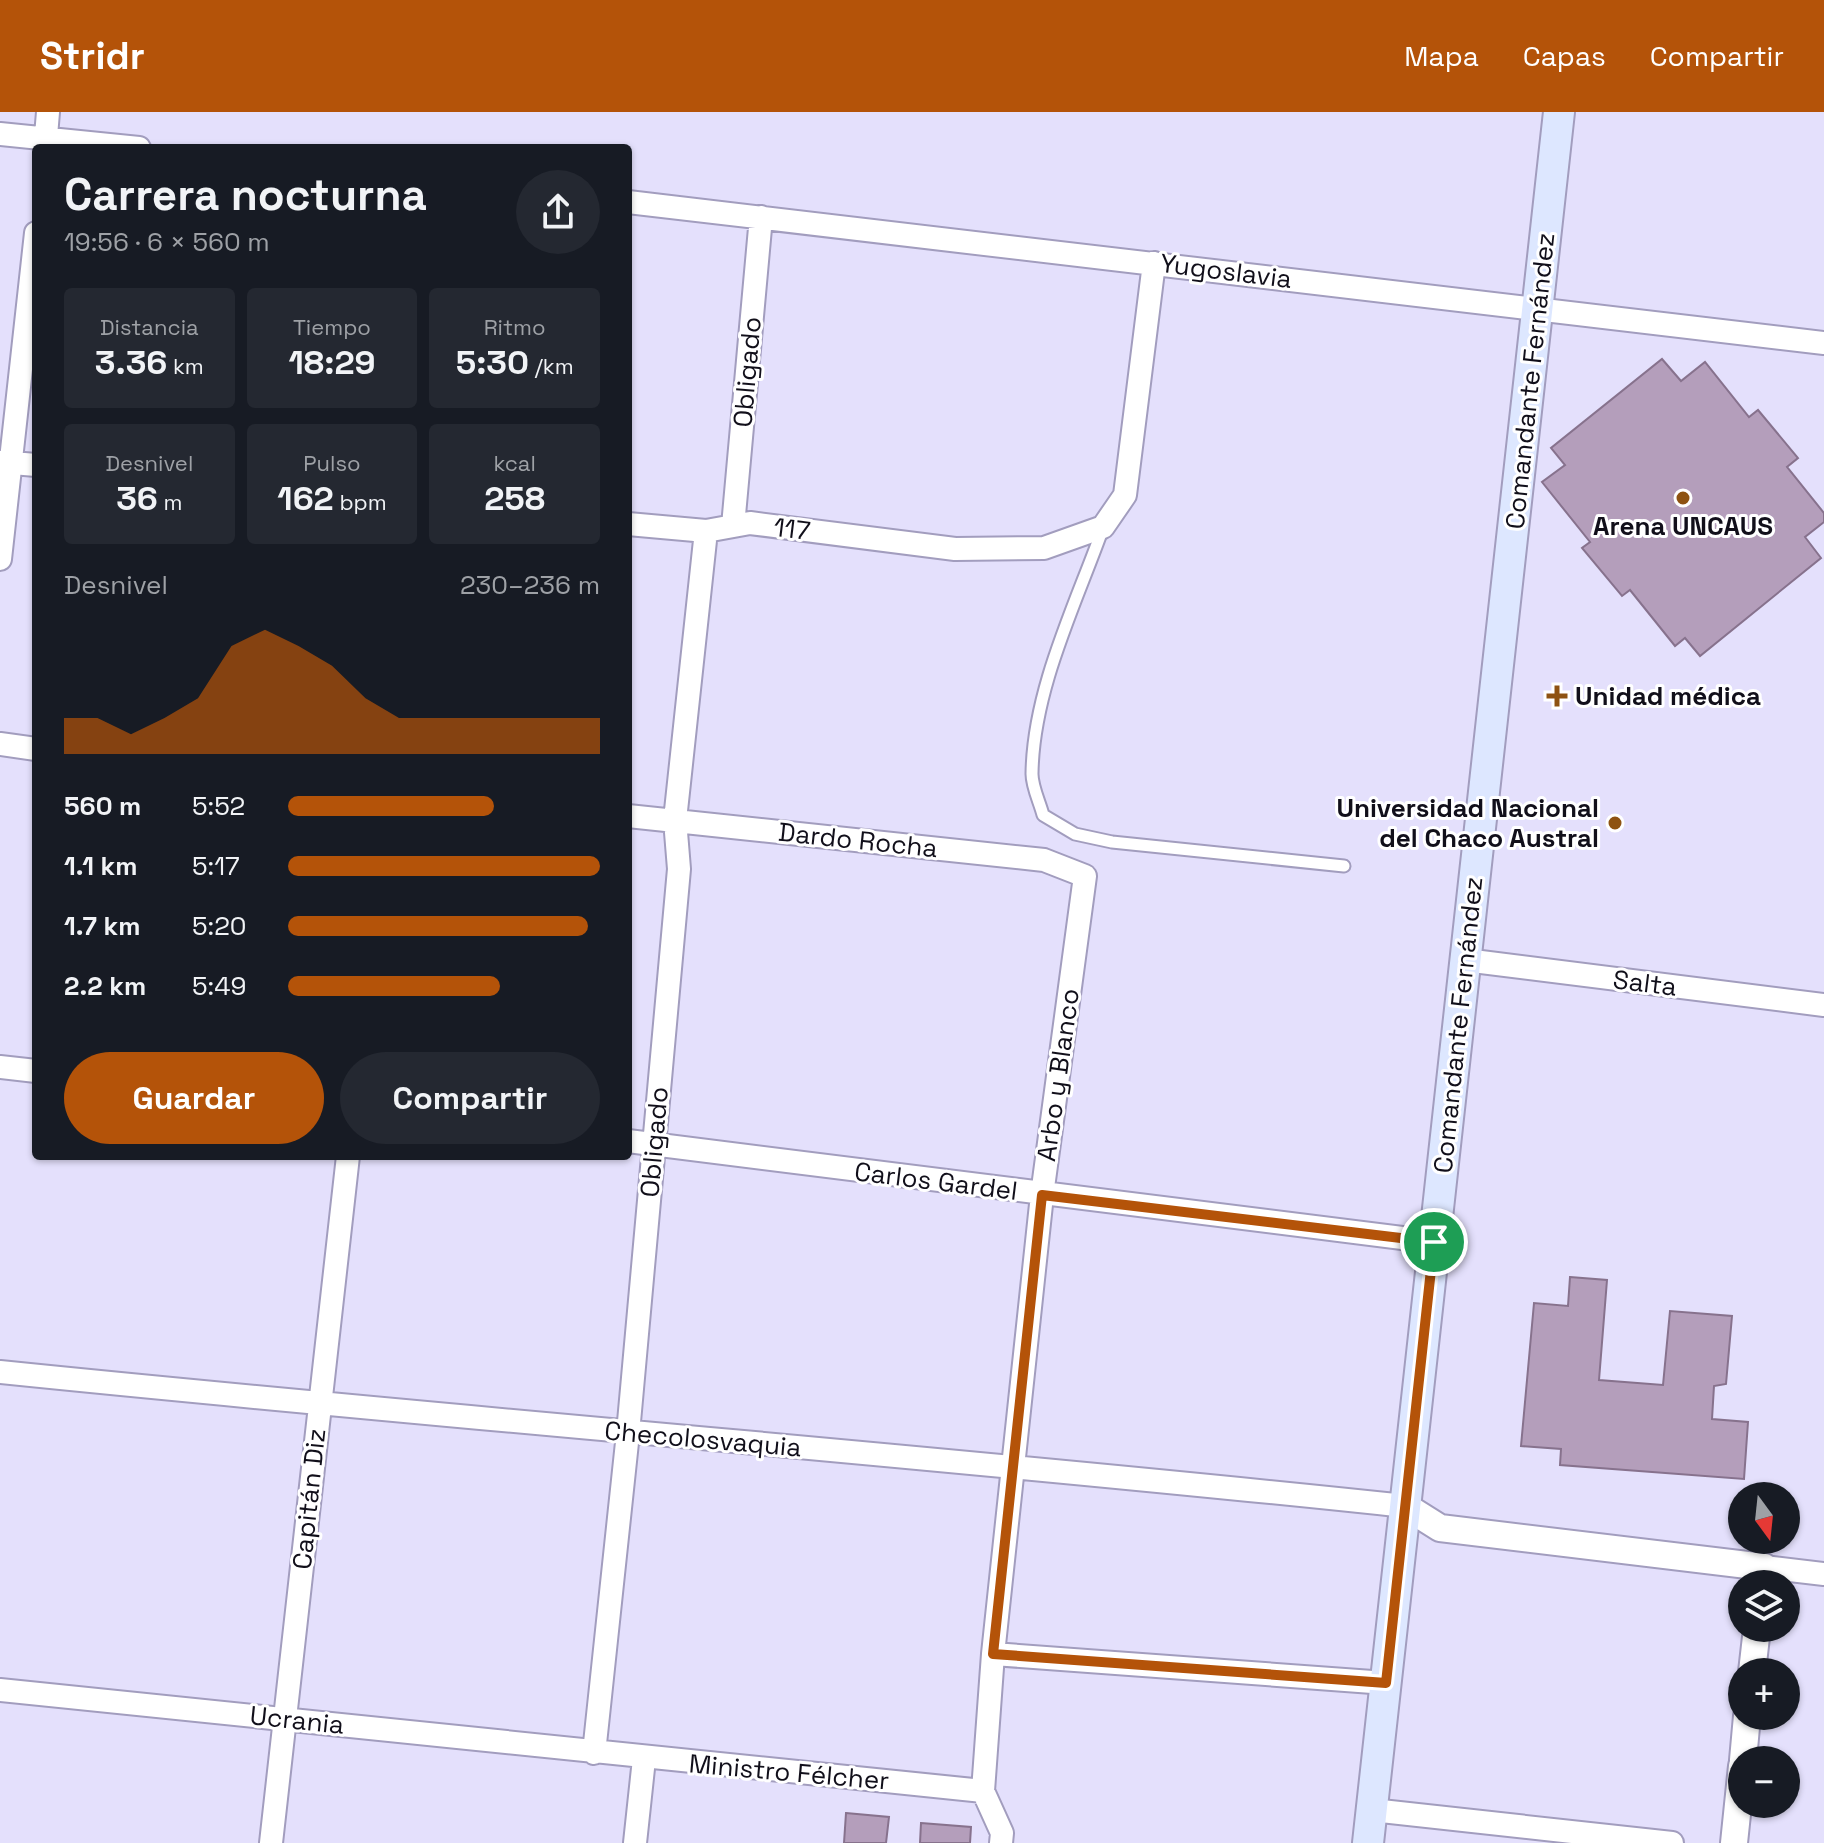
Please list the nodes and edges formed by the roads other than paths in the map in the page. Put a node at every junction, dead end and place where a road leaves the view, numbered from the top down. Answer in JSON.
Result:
{"nodes":[{"id":1,"x":48,"y":112,"type":"edge"},
{"id":2,"x":1559,"y":112,"type":"edge"},
{"id":3,"x":0,"y":134,"type":"edge"},
{"id":4,"x":46,"y":143,"type":"edge"},
{"id":5,"x":632,"y":202,"type":"edge"},
{"id":6,"x":761,"y":217,"type":"junction"},
{"id":7,"x":32,"y":263,"type":"edge"},
{"id":8,"x":1154,"y":263,"type":"junction"},
{"id":9,"x":1538,"y":307,"type":"junction"},
{"id":10,"x":1824,"y":343,"type":"edge"},
{"id":11,"x":5,"y":462,"type":"edge"},
{"id":12,"x":32,"y":465,"type":"edge"},
{"id":13,"x":632,"y":524,"type":"edge"},
{"id":14,"x":733,"y":526,"type":"junction"},
{"id":15,"x":1103,"y":527,"type":"junction"},
{"id":16,"x":706,"y":531,"type":"junction"},
{"id":17,"x":0,"y":559,"type":"edge"},
{"id":18,"x":0,"y":744,"type":"edge"},
{"id":19,"x":32,"y":748,"type":"edge"},
{"id":20,"x":632,"y":816,"type":"edge"},
{"id":21,"x":675,"y":820,"type":"junction"},
{"id":22,"x":1344,"y":866,"type":"dead end"},
{"id":23,"x":1085,"y":876,"type":"joint"},
{"id":24,"x":1465,"y":960,"type":"junction"},
{"id":25,"x":1824,"y":1005,"type":"edge"},
{"id":26,"x":0,"y":1067,"type":"edge"},
{"id":27,"x":32,"y":1071,"type":"edge"},
{"id":28,"x":632,"y":1141,"type":"edge"},
{"id":29,"x":654,"y":1144,"type":"junction"},
{"id":30,"x":348,"y":1160,"type":"edge"},
{"id":31,"x":1042,"y":1195,"type":"junction"},
{"id":32,"x":1434,"y":1242,"type":"junction"},
{"id":33,"x":0,"y":1372,"type":"edge"},
{"id":34,"x":320,"y":1404,"type":"junction"},
{"id":35,"x":628,"y":1433,"type":"junction"},
{"id":36,"x":1014,"y":1464,"type":"junction"},
{"id":37,"x":1405,"y":1506,"type":"junction"},
{"id":38,"x":1728,"y":1571,"type":"edge"},
{"id":39,"x":1824,"y":1574,"type":"edge"},
{"id":40,"x":1800,"y":1575,"type":"edge"},
{"id":41,"x":993,"y":1654,"type":"junction"},
{"id":42,"x":1386,"y":1683,"type":"junction"},
{"id":43,"x":0,"y":1690,"type":"edge"},
{"id":44,"x":285,"y":1719,"type":"junction"},
{"id":45,"x":594,"y":1753,"type":"junction"},
{"id":46,"x":644,"y":1759,"type":"junction"},
{"id":47,"x":983,"y":1791,"type":"junction"},
{"id":48,"x":1372,"y":1810,"type":"junction"},
{"id":49,"x":1737,"y":1818,"type":"edge"},
{"id":50,"x":271,"y":1843,"type":"edge"},
{"id":51,"x":635,"y":1843,"type":"edge"},
{"id":52,"x":1001,"y":1843,"type":"edge"},
{"id":53,"x":1368,"y":1843,"type":"edge"},
{"id":54,"x":1672,"y":1843,"type":"edge"},
{"id":55,"x":1734,"y":1843,"type":"edge"}],
"edges":[{"from":1,"to":4,"type":"street"},
{"from":2,"to":9,"type":"main road","name":"Comandante Fernández"},
{"from":3,"to":4,"type":"street"},
{"from":5,"to":6,"type":"street","name":"Yugoslavia"},
{"from":6,"to":8,"type":"street","name":"Yugoslavia"},
{"from":6,"to":14,"type":"street","name":"Obligado"},
{"from":7,"to":11,"type":"street"},
{"from":8,"to":9,"type":"street","name":"Yugoslavia"},
{"from":8,"to":15,"type":"street"},
{"from":9,"to":10,"type":"street","name":"Yugoslavia"},
{"from":9,"to":24,"type":"main road","name":"Comandante Fernández"},
{"from":11,"to":12,"type":"street"},
{"from":11,"to":17,"type":"street"},
{"from":13,"to":16,"type":"street","name":"117"},
{"from":14,"to":15,"type":"street","name":"117"},
{"from":14,"to":16,"type":"street","name":"117"},
{"from":15,"to":22,"type":"lane"},
{"from":16,"to":21,"type":"street","name":"Obligado"},
{"from":18,"to":19,"type":"street"},
{"from":20,"to":21,"type":"street","name":"Dardo Rocha"},
{"from":21,"to":23,"type":"street","name":"Dardo Rocha"},
{"from":21,"to":29,"type":"street","name":"Obligado"},
{"from":23,"to":31,"type":"street","name":"Arbo y Blanco"},
{"from":24,"to":25,"type":"street","name":"Salta"},
{"from":24,"to":32,"type":"main road","name":"Comandante Fernández"},
{"from":26,"to":27,"type":"street"},
{"from":28,"to":29,"type":"street","name":"Carlos Gardel"},
{"from":29,"to":31,"type":"street","name":"Carlos Gardel"},
{"from":29,"to":35,"type":"street","name":"Obligado"},
{"from":30,"to":34,"type":"street","name":"Capitán Diz"},
{"from":31,"to":32,"type":"street","name":"Carlos Gardel"},
{"from":31,"to":36,"type":"street","name":"Arbo y Blanco"},
{"from":32,"to":37,"type":"main road","name":"Comandante Fernández"},
{"from":33,"to":34,"type":"street","name":"Checolosvaquia"},
{"from":34,"to":35,"type":"street","name":"Checolosvaquia"},
{"from":34,"to":44,"type":"street","name":"Capitán Diz"},
{"from":35,"to":36,"type":"street","name":"Checolosvaquia"},
{"from":35,"to":45,"type":"street","name":"Obligado"},
{"from":36,"to":37,"type":"street","name":"Checolosvaquia"},
{"from":36,"to":41,"type":"street","name":"Arbo y Blanco"},
{"from":37,"to":38,"type":"street"},
{"from":37,"to":42,"type":"main road","name":"Comandante Fernández"},
{"from":39,"to":40,"type":"street"},
{"from":41,"to":42,"type":"street"},
{"from":41,"to":47,"type":"street","name":"Arbo y Blanco"},
{"from":42,"to":48,"type":"main road","name":"Comandante Fernández"},
{"from":43,"to":44,"type":"street","name":"Ucrania"},
{"from":44,"to":45,"type":"street","name":"Ucrania"},
{"from":44,"to":50,"type":"street","name":"Capitán Diz"},
{"from":45,"to":46,"type":"street","name":"Ministro Félcher"},
{"from":46,"to":47,"type":"street","name":"Ministro Félcher"},
{"from":46,"to":51,"type":"street"},
{"from":47,"to":52,"type":"street","name":"Arbo y Blanco"},
{"from":48,"to":53,"type":"main road","name":"Comandante Fernández"},
{"from":48,"to":54,"type":"street"},
{"from":49,"to":55,"type":"street"}]}
